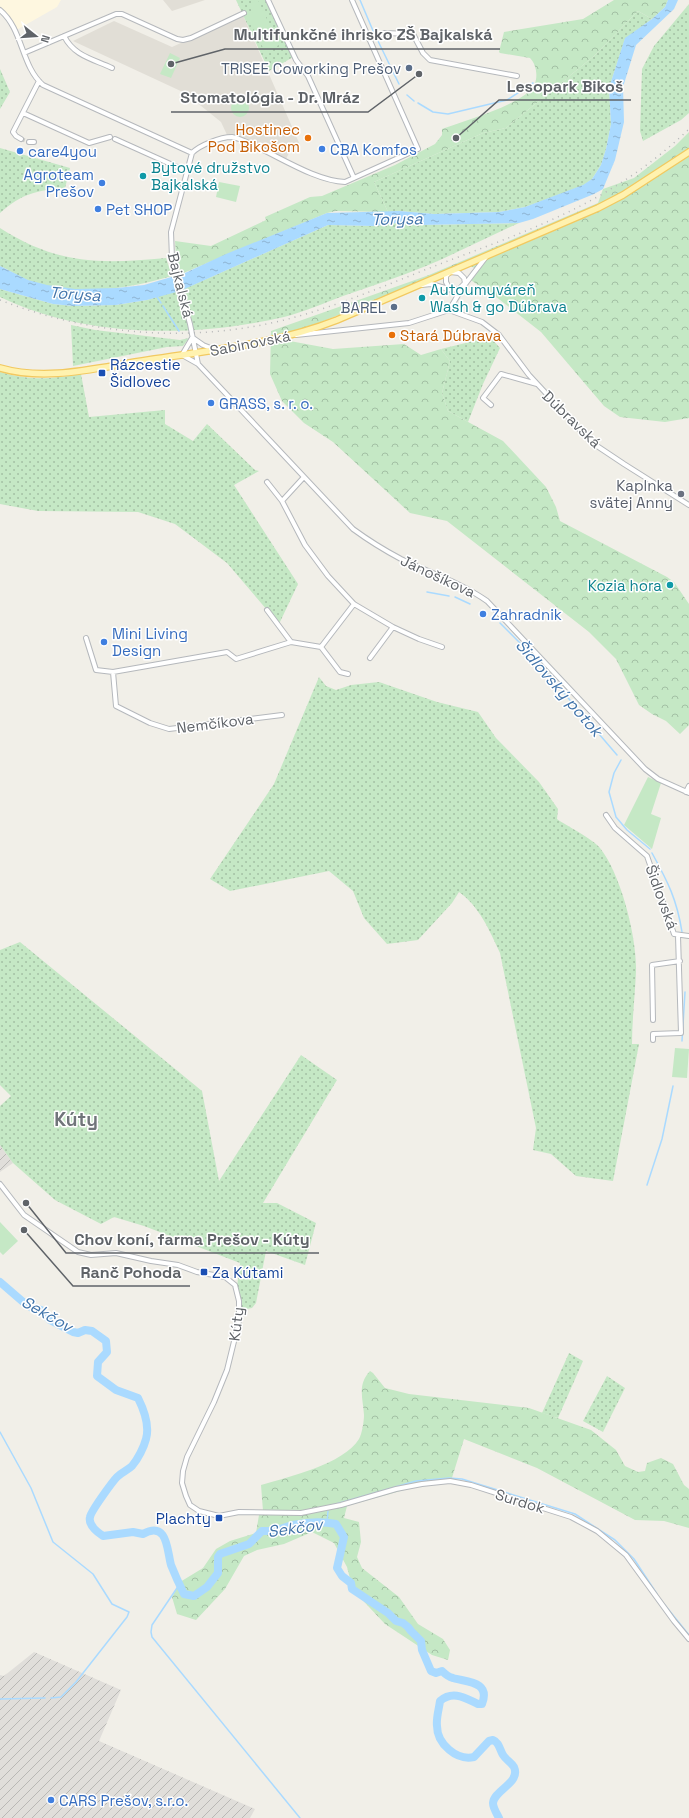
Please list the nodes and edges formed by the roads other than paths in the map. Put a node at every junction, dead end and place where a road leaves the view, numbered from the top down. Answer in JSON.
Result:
{"nodes":[{"id":1,"x":268,"y":0,"type":"edge"},
{"id":2,"x":352,"y":0,"type":"edge"},
{"id":3,"x":0,"y":10,"type":"edge"},
{"id":4,"x":244,"y":13,"type":"dead end"},
{"id":5,"x":64,"y":36,"type":"junction"},
{"id":6,"x":369,"y":39,"type":"junction"},
{"id":7,"x":24,"y":53,"type":"junction"},
{"id":8,"x":112,"y":68,"type":"dead end"},
{"id":9,"x":517,"y":76,"type":"dead end"},
{"id":10,"x":39,"y":81,"type":"junction"},
{"id":11,"x":22,"y":113,"type":"junction"},
{"id":12,"x":110,"y":137,"type":"dead end"},
{"id":13,"x":21,"y":139,"type":"dead end"},
{"id":14,"x":115,"y":139,"type":"dead end"},
{"id":15,"x":28,"y":142,"type":"tunnel mouth"},
{"id":16,"x":34,"y":142,"type":"dead end"},
{"id":17,"x":689,"y":152,"type":"edge"},
{"id":18,"x":192,"y":153,"type":"junction"},
{"id":19,"x":186,"y":171,"type":"junction"},
{"id":20,"x":354,"y":178,"type":"junction"},
{"id":21,"x":487,"y":256,"type":"junction"},
{"id":22,"x":450,"y":272,"type":"junction"},
{"id":23,"x":420,"y":285,"type":"junction"},
{"id":24,"x":463,"y":287,"type":"junction"},
{"id":25,"x":451,"y":289,"type":"junction"},
{"id":26,"x":456,"y":297,"type":"junction"},
{"id":27,"x":449,"y":310,"type":"junction"},
{"id":28,"x":291,"y":336,"type":"junction"},
{"id":29,"x":193,"y":338,"type":"junction"},
{"id":30,"x":216,"y":350,"type":"junction"},
{"id":31,"x":196,"y":353,"type":"junction"},
{"id":32,"x":182,"y":355,"type":"junction"},
{"id":33,"x":198,"y":364,"type":"junction"},
{"id":34,"x":0,"y":368,"type":"edge"},
{"id":35,"x":537,"y":384,"type":"junction"},
{"id":36,"x":491,"y":405,"type":"dead end"},
{"id":37,"x":304,"y":477,"type":"junction"},
{"id":38,"x":267,"y":482,"type":"dead end"},
{"id":39,"x":282,"y":501,"type":"junction"},
{"id":40,"x":689,"y":505,"type":"edge"},
{"id":41,"x":354,"y":604,"type":"junction"},
{"id":42,"x":267,"y":610,"type":"dead end"},
{"id":43,"x":393,"y":627,"type":"junction"},
{"id":44,"x":86,"y":638,"type":"dead end"},
{"id":45,"x":292,"y":642,"type":"junction"},
{"id":46,"x":320,"y":647,"type":"junction"},
{"id":47,"x":442,"y":647,"type":"dead end"},
{"id":48,"x":370,"y":658,"type":"dead end"},
{"id":49,"x":112,"y":672,"type":"junction"},
{"id":50,"x":348,"y":674,"type":"dead end"},
{"id":51,"x":282,"y":715,"type":"dead end"},
{"id":52,"x":689,"y":786,"type":"edge"},
{"id":53,"x":688,"y":792,"type":"edge"},
{"id":54,"x":606,"y":815,"type":"dead end"},
{"id":55,"x":678,"y":936,"type":"junction"},
{"id":56,"x":689,"y":936,"type":"edge"},
{"id":57,"x":680,"y":961,"type":"junction"},
{"id":58,"x":653,"y":1020,"type":"dead end"},
{"id":59,"x":653,"y":1040,"type":"dead end"},
{"id":60,"x":0,"y":1184,"type":"edge"},
{"id":61,"x":302,"y":1513,"type":"joint"},
{"id":62,"x":689,"y":1639,"type":"edge"}],
"edges":[{"from":1,"to":20,"type":"street"},
{"from":2,"to":6,"type":"street"},
{"from":3,"to":7,"type":"street"},
{"from":4,"to":5,"type":"street"},
{"from":5,"to":7,"type":"street"},
{"from":5,"to":8,"type":"street"},
{"from":6,"to":9,"type":"street"},
{"from":6,"to":20,"type":"street"},
{"from":7,"to":10,"type":"street"},
{"from":10,"to":11,"type":"street"},
{"from":10,"to":18,"type":"street"},
{"from":11,"to":12,"type":"street"},
{"from":11,"to":13,"type":"street"},
{"from":14,"to":19,"type":"street"},
{"from":15,"to":16,"type":"street"},
{"from":17,"to":21,"type":"main road","name":"Sabinovská"},
{"from":18,"to":19,"type":"street","name":"Bajkalská"},
{"from":18,"to":20,"type":"street"},
{"from":19,"to":29,"type":"street","name":"Bajkalská"},
{"from":21,"to":22,"type":"main road","name":"Sabinovská"},
{"from":21,"to":24,"type":"street"},
{"from":22,"to":23,"type":"main road","name":"Sabinovská"},
{"from":22,"to":24,"type":"street"},
{"from":22,"to":25,"type":"street"},
{"from":23,"to":25,"type":"street"},
{"from":23,"to":28,"type":"main road","name":"Sabinovská"},
{"from":24,"to":25,"type":"street"},
{"from":24,"to":26,"type":"street"},
{"from":25,"to":26,"type":"street"},
{"from":26,"to":27,"type":"street"},
{"from":27,"to":28,"type":"street"},
{"from":27,"to":35,"type":"street","name":"Dúbravská"},
{"from":28,"to":30,"type":"main road","name":"Sabinovská"},
{"from":29,"to":30,"type":"street"},
{"from":29,"to":31,"type":"street","name":"Bajkalská"},
{"from":29,"to":32,"type":"street"},
{"from":30,"to":31,"type":"main road","name":"Sabinovská"},
{"from":31,"to":32,"type":"main road","name":"Sabinovská"},
{"from":31,"to":33,"type":"street"},
{"from":32,"to":33,"type":"street","name":"Jánošíkova"},
{"from":32,"to":34,"type":"main road","name":"Sabinovská"},
{"from":33,"to":37,"type":"street","name":"Jánošíkova"},
{"from":35,"to":36,"type":"street","name":"Dúbravská"},
{"from":35,"to":40,"type":"street","name":"Dúbravská"},
{"from":37,"to":39,"type":"street"},
{"from":37,"to":53,"type":"street","name":"Jánošíkova"},
{"from":38,"to":39,"type":"street"},
{"from":39,"to":41,"type":"street"},
{"from":41,"to":43,"type":"street"},
{"from":41,"to":46,"type":"street"},
{"from":42,"to":45,"type":"street"},
{"from":43,"to":47,"type":"street"},
{"from":43,"to":48,"type":"street"},
{"from":44,"to":49,"type":"street"},
{"from":45,"to":46,"type":"street"},
{"from":45,"to":49,"type":"street"},
{"from":46,"to":50,"type":"street"},
{"from":49,"to":51,"type":"street","name":"Nemčíkova"},
{"from":52,"to":53,"type":"street"},
{"from":54,"to":55,"type":"street","name":"Šidlovská"},
{"from":55,"to":56,"type":"street","name":"Šidlovská"},
{"from":55,"to":57,"type":"street"},
{"from":57,"to":58,"type":"street"},
{"from":57,"to":59,"type":"street"},
{"from":60,"to":61,"type":"street","name":"Kúty"},
{"from":61,"to":62,"type":"street","name":"Surdok"}]}
